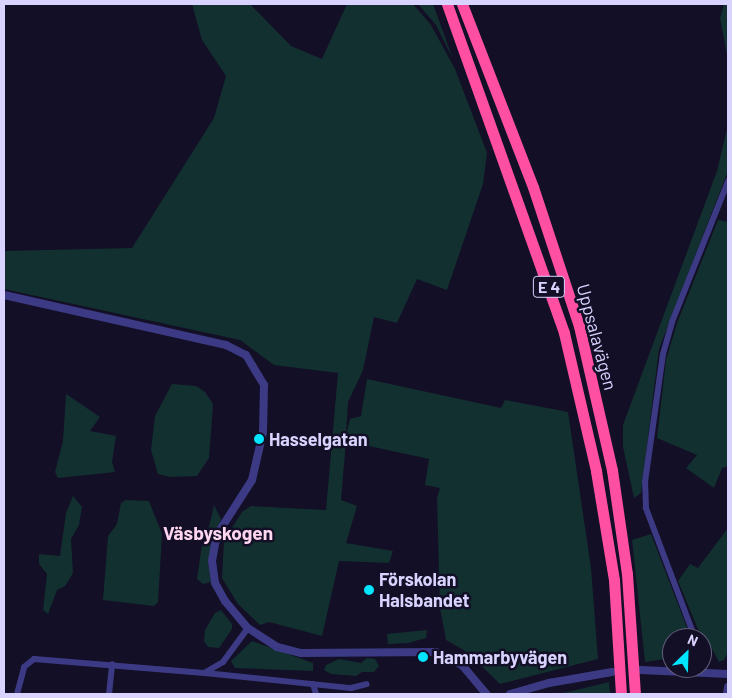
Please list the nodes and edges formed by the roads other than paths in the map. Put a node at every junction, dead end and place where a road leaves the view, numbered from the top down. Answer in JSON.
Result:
{"nodes":[{"id":1,"x":447,"y":4,"type":"edge"},
{"id":2,"x":462,"y":4,"type":"edge"},
{"id":3,"x":728,"y":182,"type":"edge"},
{"id":4,"x":4,"y":295,"type":"edge"},
{"id":5,"x":248,"y":628,"type":"junction"},
{"id":6,"x":692,"y":628,"type":"edge"},
{"id":7,"x":112,"y":664,"type":"junction"},
{"id":8,"x":641,"y":670,"type":"dead end"},
{"id":9,"x":662,"y":670,"type":"edge"},
{"id":10,"x":612,"y":672,"type":"dead end"},
{"id":11,"x":712,"y":672,"type":"edge"},
{"id":12,"x":204,"y":673,"type":"junction"},
{"id":13,"x":728,"y":674,"type":"edge"},
{"id":14,"x":314,"y":684,"type":"junction"},
{"id":15,"x":366,"y":684,"type":"dead end"},
{"id":16,"x":728,"y":687,"type":"edge"},
{"id":17,"x":18,"y":694,"type":"edge"},
{"id":18,"x":109,"y":694,"type":"edge"},
{"id":19,"x":316,"y":694,"type":"edge"},
{"id":20,"x":486,"y":694,"type":"edge"},
{"id":21,"x":510,"y":694,"type":"edge"},
{"id":22,"x":621,"y":694,"type":"edge"},
{"id":23,"x":635,"y":694,"type":"edge"},
{"id":24,"x":726,"y":694,"type":"edge"}],
"edges":[{"from":1,"to":22,"type":"highway","name":"Uppsalavägen","number":"E 4"},
{"from":2,"to":23,"type":"highway","name":"Uppsalavägen","number":"E 4"},
{"from":3,"to":6,"type":"street"},
{"from":4,"to":5,"type":"street"},
{"from":5,"to":12,"type":"street"},
{"from":5,"to":20,"type":"street"},
{"from":7,"to":12,"type":"street"},
{"from":7,"to":17,"type":"street"},
{"from":7,"to":18,"type":"street"},
{"from":8,"to":9,"type":"street"},
{"from":10,"to":21,"type":"street"},
{"from":11,"to":13,"type":"street"},
{"from":12,"to":14,"type":"street"},
{"from":14,"to":15,"type":"street"},
{"from":14,"to":19,"type":"street"},
{"from":16,"to":24,"type":"street"}]}
